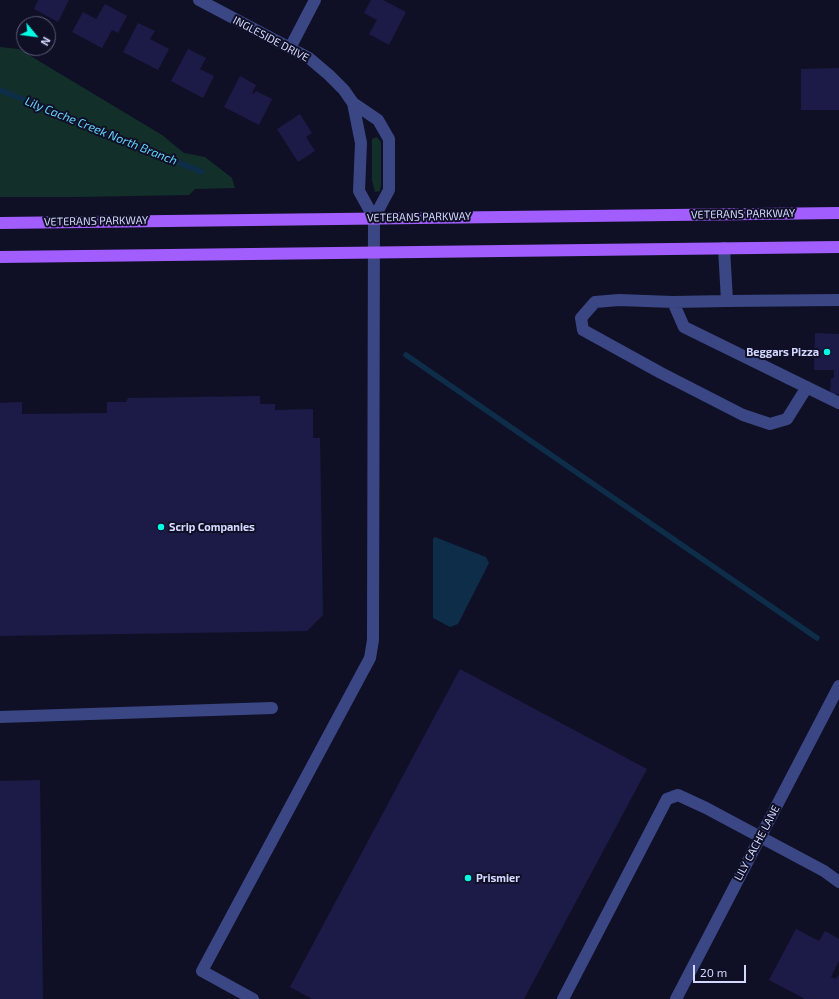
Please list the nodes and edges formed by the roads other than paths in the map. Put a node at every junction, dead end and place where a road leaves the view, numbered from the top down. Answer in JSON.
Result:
{"nodes":[{"id":1,"x":199,"y":0,"type":"edge"},
{"id":2,"x":315,"y":0,"type":"edge"},
{"id":3,"x":290,"y":48,"type":"junction"},
{"id":4,"x":352,"y":103,"type":"junction"},
{"id":5,"x":839,"y":213,"type":"edge"},
{"id":6,"x":374,"y":218,"type":"junction"},
{"id":7,"x":0,"y":223,"type":"edge"},
{"id":8,"x":839,"y":247,"type":"edge"},
{"id":9,"x":724,"y":248,"type":"junction"},
{"id":10,"x":374,"y":252,"type":"junction"},
{"id":11,"x":0,"y":257,"type":"edge"},
{"id":12,"x":839,"y":300,"type":"edge"},
{"id":13,"x":727,"y":301,"type":"junction"},
{"id":14,"x":673,"y":302,"type":"junction"},
{"id":15,"x":807,"y":387,"type":"junction"},
{"id":16,"x":839,"y":403,"type":"edge"},
{"id":17,"x":839,"y":686,"type":"edge"},
{"id":18,"x":272,"y":708,"type":"dead end"},
{"id":19,"x":0,"y":717,"type":"edge"},
{"id":20,"x":760,"y":837,"type":"junction"},
{"id":21,"x":839,"y":882,"type":"edge"},
{"id":22,"x":253,"y":999,"type":"edge"},
{"id":23,"x":563,"y":999,"type":"edge"},
{"id":24,"x":676,"y":999,"type":"edge"}],
"edges":[{"from":1,"to":3,"type":"street","name":"INGLESIDE DRIVE"},
{"from":2,"to":3,"type":"street"},
{"from":3,"to":4,"type":"street","name":"INGLESIDE DRIVE"},
{"from":4,"to":6,"type":"street","name":"INGLESIDE DRIVE"},
{"from":4,"to":6,"type":"street","name":"INGLESIDE DRIVE"},
{"from":5,"to":6,"type":"main road","name":"VETERANS PARKWAY"},
{"from":6,"to":7,"type":"main road","name":"VETERANS PARKWAY"},
{"from":6,"to":10,"type":"street","name":"INGLESIDE DRIVE"},
{"from":8,"to":9,"type":"main road"},
{"from":9,"to":10,"type":"main road"},
{"from":9,"to":13,"type":"street"},
{"from":10,"to":11,"type":"main road"},
{"from":10,"to":22,"type":"street","name":"INGLESIDE DRIVE"},
{"from":12,"to":13,"type":"street"},
{"from":13,"to":14,"type":"street"},
{"from":14,"to":15,"type":"street"},
{"from":14,"to":15,"type":"street"},
{"from":15,"to":16,"type":"street"},
{"from":17,"to":20,"type":"street","name":"LILY CACHE LANE"},
{"from":18,"to":19,"type":"street"},
{"from":20,"to":21,"type":"street"},
{"from":20,"to":23,"type":"street"},
{"from":20,"to":24,"type":"street","name":"LILY CACHE LANE"}]}
